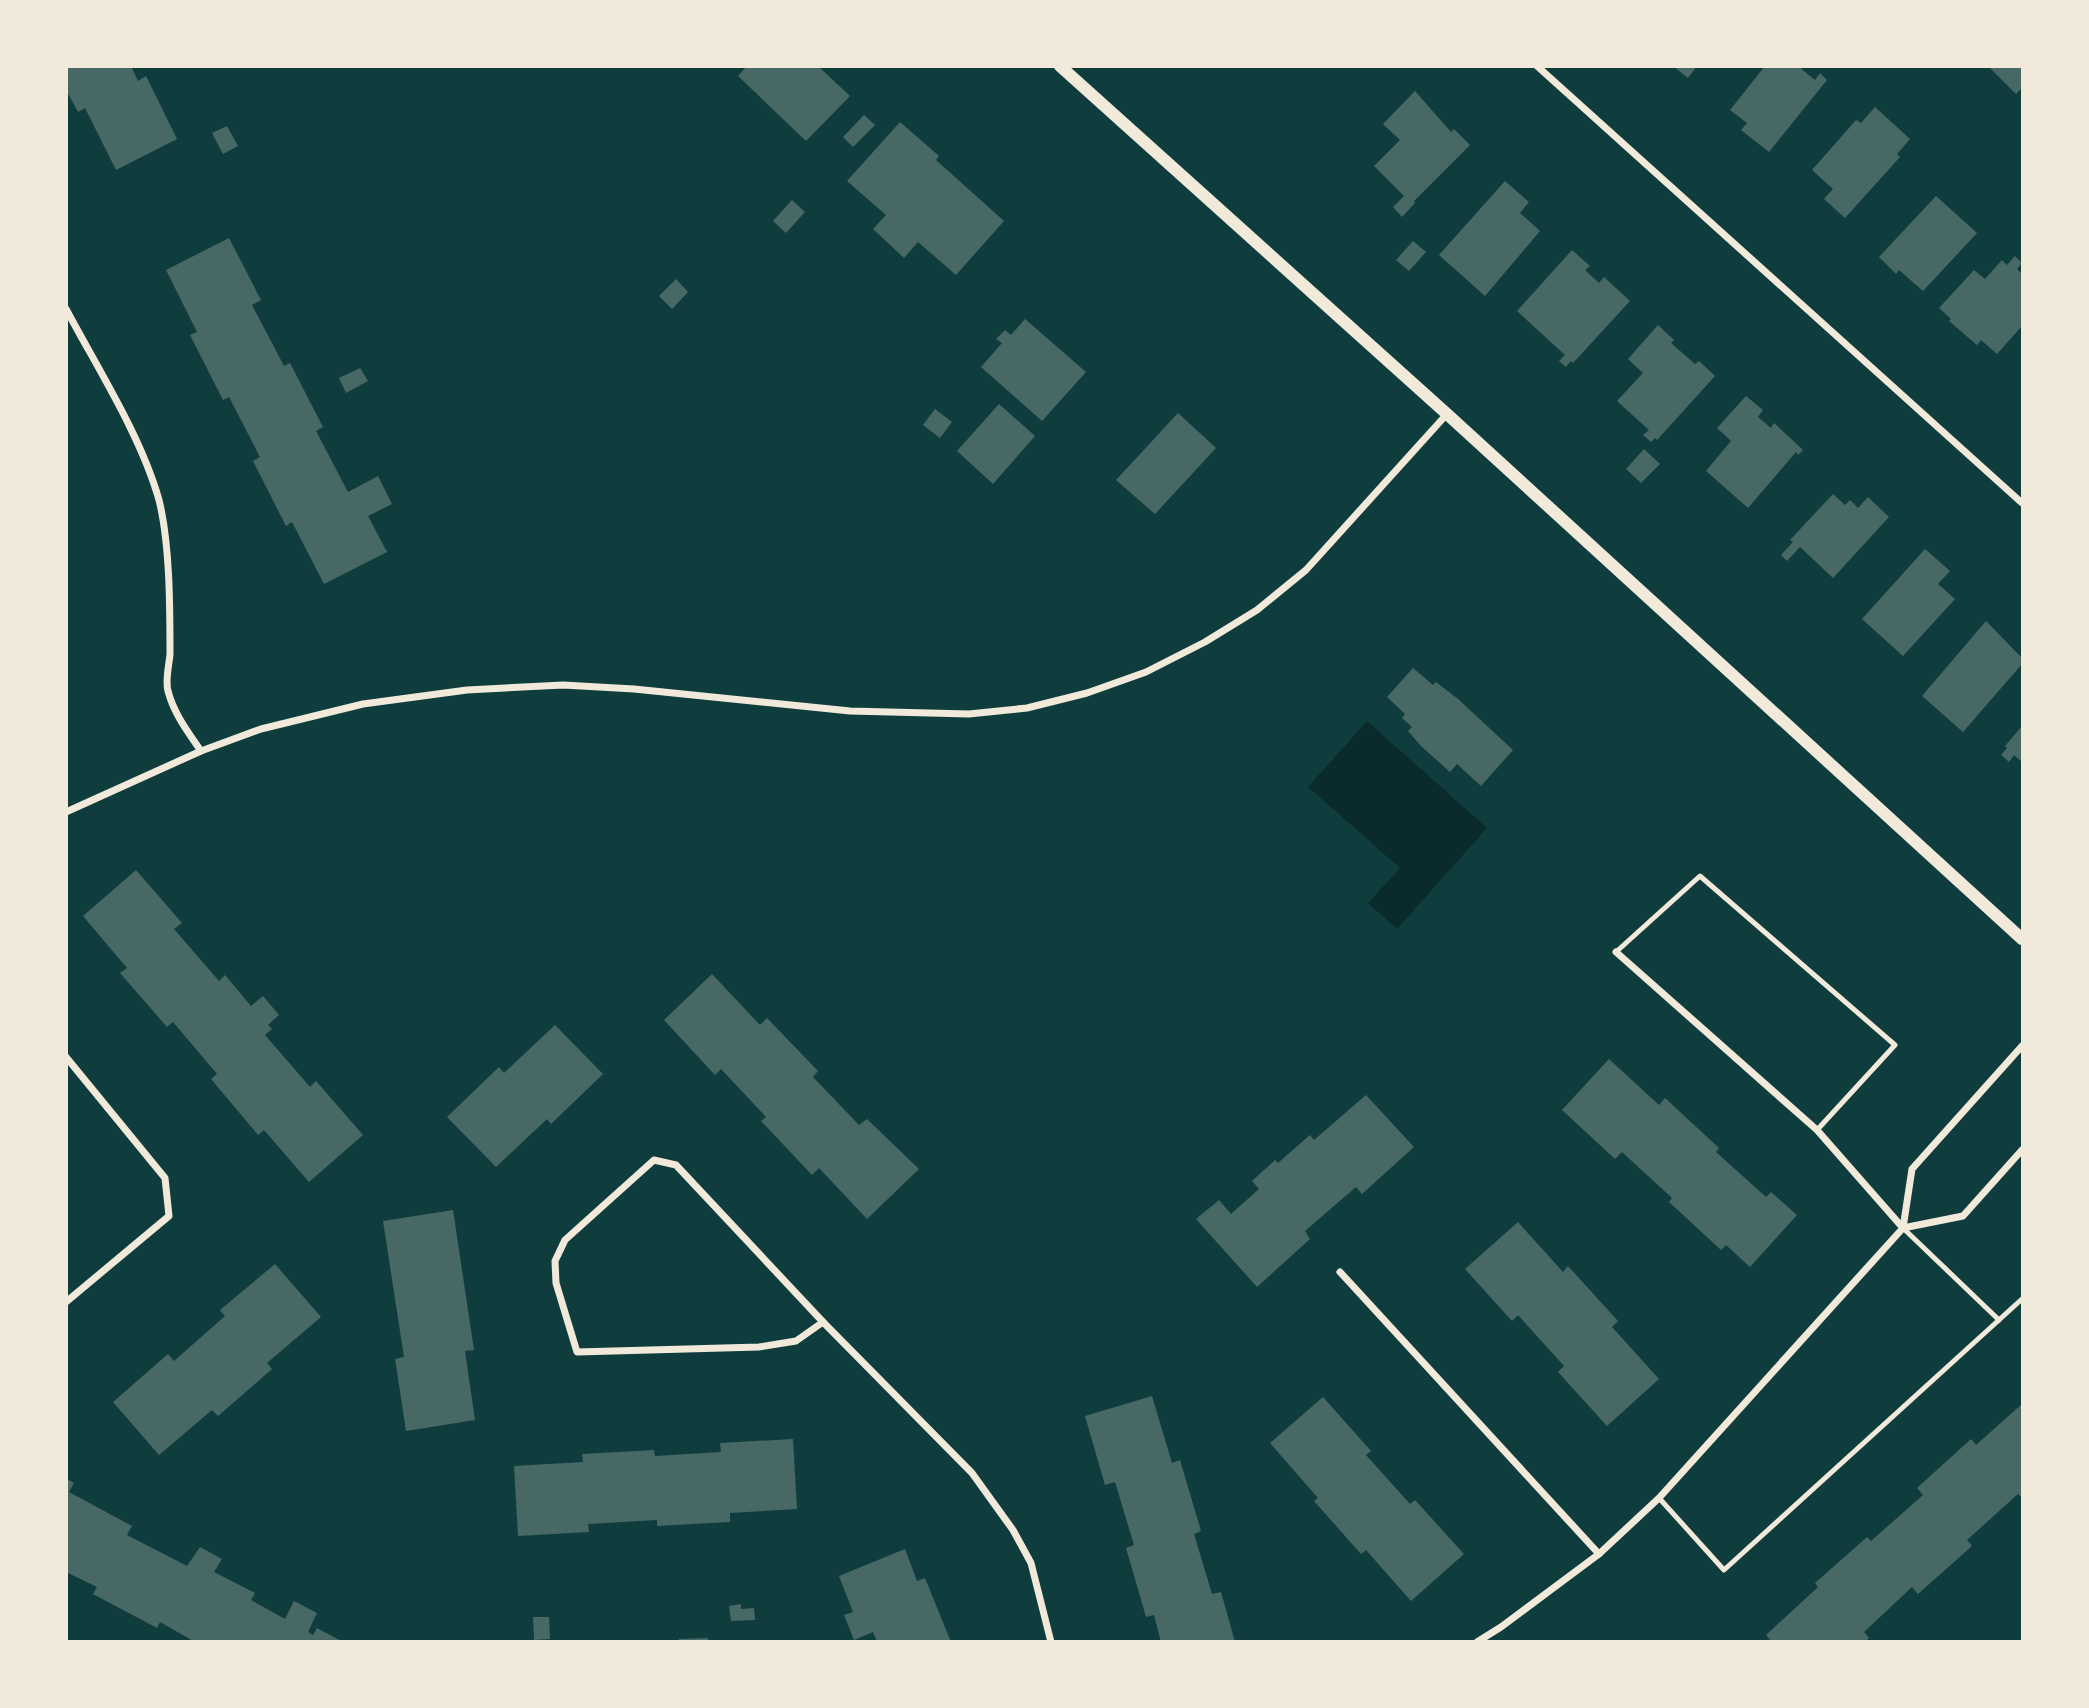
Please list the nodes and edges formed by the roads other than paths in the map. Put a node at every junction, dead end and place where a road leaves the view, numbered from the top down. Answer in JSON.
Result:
{"nodes":[{"id":1,"x":1060,"y":66,"type":"edge"},
{"id":2,"x":1537,"y":66,"type":"edge"},
{"id":3,"x":66,"y":309,"type":"edge"},
{"id":4,"x":1447,"y":414,"type":"junction"},
{"id":5,"x":2022,"y":503,"type":"edge"},
{"id":6,"x":201,"y":751,"type":"junction"},
{"id":7,"x":66,"y":812,"type":"edge"},
{"id":8,"x":2022,"y":939,"type":"edge"},
{"id":9,"x":1616,"y":952,"type":"joint"},
{"id":10,"x":2022,"y":1045,"type":"edge"},
{"id":11,"x":66,"y":1057,"type":"edge"},
{"id":12,"x":1816,"y":1130,"type":"junction"},
{"id":13,"x":2022,"y":1150,"type":"edge"},
{"id":14,"x":1903,"y":1228,"type":"junction"},
{"id":15,"x":1340,"y":1272,"type":"dead end"},
{"id":16,"x":2022,"y":1299,"type":"edge"},
{"id":17,"x":66,"y":1301,"type":"edge"},
{"id":18,"x":1999,"y":1321,"type":"junction"},
{"id":19,"x":823,"y":1322,"type":"junction"},
{"id":20,"x":1659,"y":1498,"type":"junction"},
{"id":21,"x":1598,"y":1554,"type":"junction"},
{"id":22,"x":1051,"y":1642,"type":"edge"},
{"id":23,"x":1477,"y":1642,"type":"edge"}],
"edges":[{"from":1,"to":4,"type":"street"},
{"from":2,"to":5,"type":"street"},
{"from":3,"to":6,"type":"street"},
{"from":4,"to":6,"type":"street"},
{"from":4,"to":8,"type":"street"},
{"from":6,"to":7,"type":"street"},
{"from":9,"to":12,"type":"street"},
{"from":9,"to":12,"type":"lane"},
{"from":10,"to":14,"type":"street"},
{"from":11,"to":17,"type":"street"},
{"from":12,"to":14,"type":"street"},
{"from":13,"to":14,"type":"street"},
{"from":14,"to":18,"type":"lane"},
{"from":14,"to":20,"type":"street"},
{"from":15,"to":21,"type":"street"},
{"from":16,"to":18,"type":"lane"},
{"from":18,"to":20,"type":"lane"},
{"from":19,"to":19,"type":"street"},
{"from":19,"to":22,"type":"street"},
{"from":20,"to":21,"type":"street"},
{"from":21,"to":23,"type":"street"}]}
